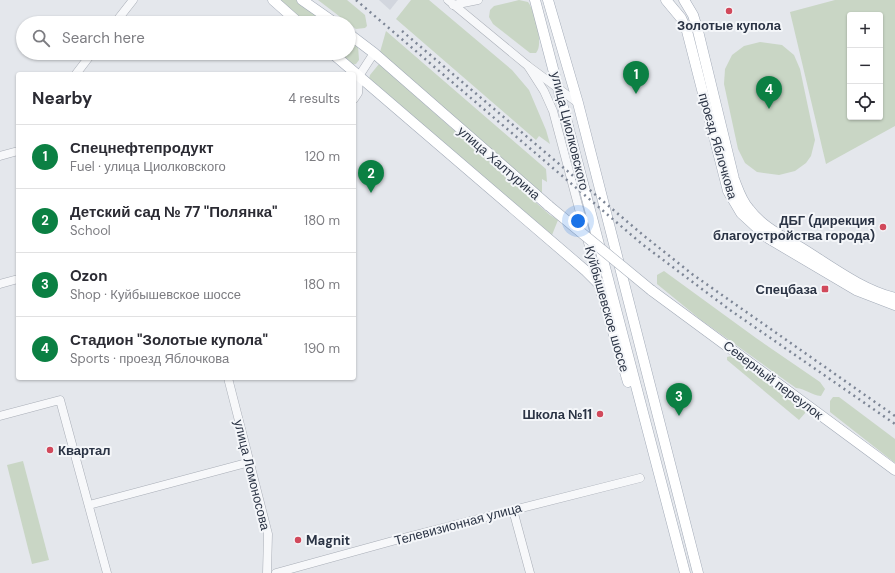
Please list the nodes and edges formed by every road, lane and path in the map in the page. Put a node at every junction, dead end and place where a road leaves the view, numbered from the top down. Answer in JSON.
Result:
{"nodes":[{"id":1,"x":133,"y":0,"type":"edge"},
{"id":2,"x":273,"y":0,"type":"edge"},
{"id":3,"x":302,"y":0,"type":"edge"},
{"id":4,"x":478,"y":0,"type":"edge"},
{"id":5,"x":535,"y":0,"type":"edge"},
{"id":6,"x":548,"y":0,"type":"edge"},
{"id":7,"x":666,"y":0,"type":"edge"},
{"id":8,"x":684,"y":0,"type":"edge"},
{"id":9,"x":688,"y":0,"type":"edge"},
{"id":10,"x":451,"y":2,"type":"edge"},
{"id":11,"x":693,"y":15,"type":"junction"},
{"id":12,"x":120,"y":16,"type":"edge"},
{"id":13,"x":291,"y":16,"type":"edge"},
{"id":14,"x":325,"y":16,"type":"edge"},
{"id":15,"x":356,"y":39,"type":"edge"},
{"id":16,"x":374,"y":53,"type":"junction"},
{"id":17,"x":87,"y":60,"type":"edge"},
{"id":18,"x":340,"y":60,"type":"edge"},
{"id":19,"x":528,"y":66,"type":"junction"},
{"id":20,"x":78,"y":72,"type":"edge"},
{"id":21,"x":354,"y":72,"type":"edge"},
{"id":22,"x":356,"y":73,"type":"edge"},
{"id":23,"x":359,"y":76,"type":"junction"},
{"id":24,"x":560,"y":89,"type":"junction"},
{"id":25,"x":356,"y":96,"type":"edge"},
{"id":26,"x":578,"y":103,"type":"junction"},
{"id":27,"x":16,"y":152,"type":"edge"},
{"id":28,"x":0,"y":156,"type":"edge"},
{"id":29,"x":16,"y":280,"type":"edge"},
{"id":30,"x":0,"y":284,"type":"edge"},
{"id":31,"x":599,"y":284,"type":"junction"},
{"id":32,"x":651,"y":290,"type":"joint"},
{"id":33,"x":895,"y":298,"type":"edge"},
{"id":34,"x":895,"y":306,"type":"edge"},
{"id":35,"x":640,"y":353,"type":"joint"},
{"id":36,"x":627,"y":356,"type":"joint"},
{"id":37,"x":229,"y":380,"type":"edge"},
{"id":38,"x":0,"y":416,"type":"edge"},
{"id":39,"x":250,"y":462,"type":"junction"},
{"id":40,"x":655,"y":462,"type":"junction"},
{"id":41,"x":895,"y":470,"type":"edge"},
{"id":42,"x":640,"y":478,"type":"dead end"},
{"id":43,"x":89,"y":505,"type":"junction"},
{"id":44,"x":513,"y":510,"type":"junction"},
{"id":45,"x":107,"y":573,"type":"edge"},
{"id":46,"x":267,"y":573,"type":"edge"},
{"id":47,"x":276,"y":573,"type":"edge"},
{"id":48,"x":530,"y":573,"type":"edge"},
{"id":49,"x":685,"y":573,"type":"edge"},
{"id":50,"x":698,"y":573,"type":"edge"}],
"edges":[{"from":1,"to":12,"type":"street"},
{"from":2,"to":13,"type":"main road"},
{"from":3,"to":14,"type":"main road"},
{"from":4,"to":10,"type":"street"},
{"from":5,"to":24,"type":"main road","name":"улица Циолковского"},
{"from":6,"to":26,"type":"main road","name":"улица Циолковского"},
{"from":7,"to":34,"type":"main road","name":"проезд Яблочкова"},
{"from":8,"to":11,"type":"main road","name":"проезд Яблочкова"},
{"from":9,"to":11,"type":"street","name":"проезд Яблочкова"},
{"from":10,"to":19,"type":"street"},
{"from":11,"to":33,"type":"main road","name":"проезд Яблочкова"},
{"from":15,"to":16,"type":"main road","name":"улица Халтурина"},
{"from":16,"to":23,"type":"street"},
{"from":16,"to":32,"type":"main road","name":"улица Халтурина","bridge":true},
{"from":17,"to":20,"type":"street"},
{"from":18,"to":21,"type":"main road","name":"улица Халтурина"},
{"from":19,"to":24,"type":"street"},
{"from":19,"to":31,"type":"street","name":"Куйбышевское шоссе"},
{"from":22,"to":23,"type":"main road","name":"улица Халтурина"},
{"from":23,"to":25,"type":"street"},
{"from":23,"to":31,"type":"main road","name":"улица Халтурина"},
{"from":24,"to":26,"type":"street"},
{"from":24,"to":36,"type":"main road","name":"улица Циолковского"},
{"from":26,"to":35,"type":"main road","name":"улица Циолковского"},
{"from":27,"to":28,"type":"street"},
{"from":29,"to":30,"type":"street"},
{"from":31,"to":40,"type":"main road","name":"Куйбышевское шоссе"},
{"from":32,"to":41,"type":"main road","name":"Северный переулок"},
{"from":35,"to":50,"type":"main road","name":"Куйбышевское шоссе"},
{"from":36,"to":40,"type":"main road","name":"Куйбышевское шоссе"},
{"from":37,"to":39,"type":"street","name":"улица Ломоносова"},
{"from":38,"to":43,"type":"street"},
{"from":39,"to":43,"type":"street"},
{"from":39,"to":46,"type":"street","name":"улица Ломоносова"},
{"from":40,"to":49,"type":"main road","name":"Куйбышевское шоссе"},
{"from":42,"to":44,"type":"street","name":"Телевизионная улица"},
{"from":43,"to":45,"type":"street"},
{"from":44,"to":47,"type":"street","name":"Телевизионная улица"},
{"from":44,"to":48,"type":"street"}]}
